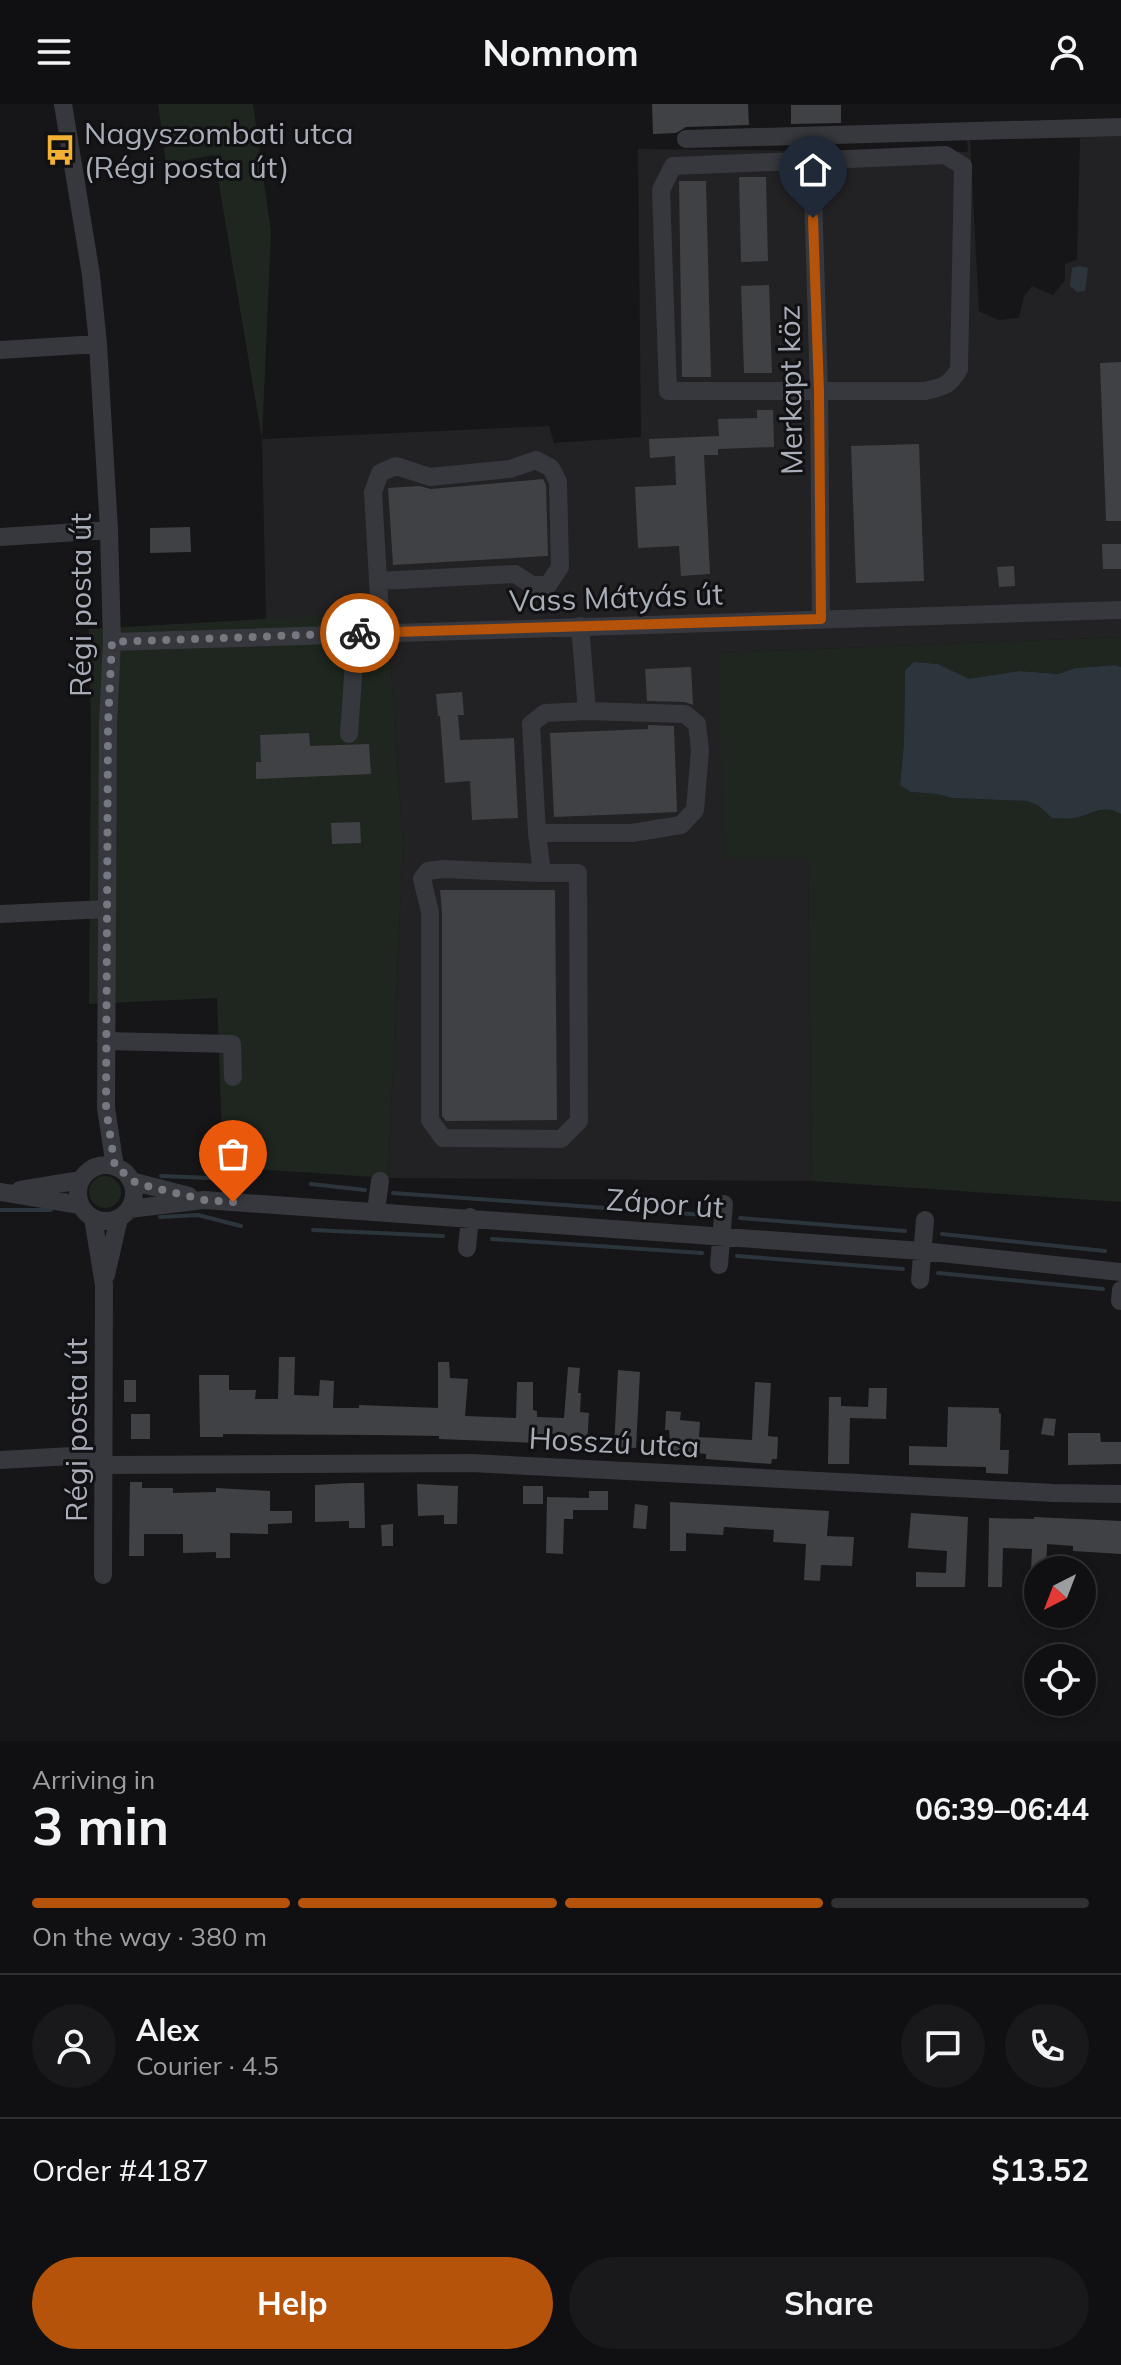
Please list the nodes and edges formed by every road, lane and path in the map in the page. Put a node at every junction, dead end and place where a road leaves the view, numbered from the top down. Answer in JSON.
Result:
{"nodes":[{"id":1,"x":63,"y":104,"type":"edge"},
{"id":2,"x":1121,"y":127,"type":"edge"},
{"id":3,"x":686,"y":139,"type":"dead end"},
{"id":4,"x":812,"y":160,"type":"junction"},
{"id":5,"x":98,"y":344,"type":"junction"},
{"id":6,"x":0,"y":350,"type":"edge"},
{"id":7,"x":819,"y":391,"type":"junction"},
{"id":8,"x":109,"y":530,"type":"junction"},
{"id":9,"x":0,"y":537,"type":"edge"},
{"id":10,"x":378,"y":581,"type":"junction"},
{"id":11,"x":1121,"y":610,"type":"edge"},
{"id":12,"x":821,"y":619,"type":"junction"},
{"id":13,"x":580,"y":626,"type":"junction"},
{"id":14,"x":381,"y":633,"type":"junction"},
{"id":15,"x":356,"y":634,"type":"junction"},
{"id":16,"x":112,"y":642,"type":"junction"},
{"id":17,"x":587,"y":711,"type":"junction"},
{"id":18,"x":349,"y":734,"type":"dead end"},
{"id":19,"x":537,"y":833,"type":"junction"},
{"id":20,"x":542,"y":873,"type":"junction"},
{"id":21,"x":107,"y":909,"type":"junction"},
{"id":22,"x":0,"y":914,"type":"edge"},
{"id":23,"x":106,"y":1041,"type":"junction"},
{"id":24,"x":233,"y":1077,"type":"dead end"},
{"id":25,"x":106,"y":1108,"type":"junction"},
{"id":26,"x":115,"y":1167,"type":"junction"},
{"id":27,"x":86,"y":1174,"type":"junction"},
{"id":28,"x":131,"y":1181,"type":"junction"},
{"id":29,"x":380,"y":1181,"type":"dead end"},
{"id":30,"x":2,"y":1192,"type":"edge"},
{"id":31,"x":204,"y":1200,"type":"junction"},
{"id":32,"x":724,"y":1204,"type":"dead end"},
{"id":33,"x":87,"y":1211,"type":"junction"},
{"id":34,"x":376,"y":1211,"type":"junction"},
{"id":35,"x":124,"y":1214,"type":"junction"},
{"id":36,"x":470,"y":1217,"type":"junction"},
{"id":37,"x":925,"y":1220,"type":"dead end"},
{"id":38,"x":721,"y":1236,"type":"junction"},
{"id":39,"x":467,"y":1248,"type":"dead end"},
{"id":40,"x":922,"y":1251,"type":"junction"},
{"id":41,"x":719,"y":1265,"type":"dead end"},
{"id":42,"x":1121,"y":1272,"type":"edge"},
{"id":43,"x":920,"y":1280,"type":"dead end"},
{"id":44,"x":104,"y":1285,"type":"junction"},
{"id":45,"x":0,"y":1460,"type":"edge"},
{"id":46,"x":103,"y":1465,"type":"junction"},
{"id":47,"x":1121,"y":1494,"type":"edge"},
{"id":48,"x":103,"y":1575,"type":"dead end"}],
"edges":[{"from":1,"to":5,"type":"street","name":"Régi posta út"},
{"from":2,"to":3,"type":"street"},
{"from":4,"to":7,"type":"street","name":"Merkapt köz"},
{"from":4,"to":7,"type":"street"},
{"from":4,"to":7,"type":"street"},
{"from":5,"to":6,"type":"street"},
{"from":5,"to":8,"type":"street","name":"Régi posta út"},
{"from":7,"to":12,"type":"street","name":"Merkapt köz"},
{"from":8,"to":9,"type":"street"},
{"from":8,"to":16,"type":"street","name":"Régi posta út"},
{"from":10,"to":10,"type":"street"},
{"from":10,"to":14,"type":"street"},
{"from":11,"to":12,"type":"street","name":"Vass Mátyás út"},
{"from":12,"to":13,"type":"street","name":"Vass Mátyás út"},
{"from":13,"to":14,"type":"street","name":"Vass Mátyás út"},
{"from":13,"to":17,"type":"street"},
{"from":14,"to":15,"type":"street","name":"Vass Mátyás út"},
{"from":15,"to":16,"type":"street","name":"Vass Mátyás út"},
{"from":15,"to":18,"type":"street"},
{"from":16,"to":21,"type":"street","name":"Régi posta út"},
{"from":17,"to":19,"type":"street"},
{"from":17,"to":19,"type":"street"},
{"from":19,"to":20,"type":"street"},
{"from":20,"to":20,"type":"street"},
{"from":21,"to":22,"type":"street"},
{"from":21,"to":23,"type":"street","name":"Régi posta út"},
{"from":23,"to":24,"type":"street"},
{"from":23,"to":25,"type":"street","name":"Régi posta út"},
{"from":25,"to":26,"type":"street","name":"Régi posta út"},
{"from":25,"to":27,"type":"street","name":"Régi posta út"},
{"from":26,"to":27,"type":"street"},
{"from":26,"to":28,"type":"street"},
{"from":27,"to":30,"type":"street"},
{"from":27,"to":33,"type":"street"},
{"from":28,"to":31,"type":"street","name":"Zápor út"},
{"from":28,"to":35,"type":"street"},
{"from":29,"to":34,"type":"street"},
{"from":30,"to":33,"type":"street"},
{"from":31,"to":34,"type":"street","name":"Zápor út"},
{"from":31,"to":35,"type":"street","name":"Zápor út"},
{"from":32,"to":38,"type":"street"},
{"from":33,"to":35,"type":"street"},
{"from":33,"to":44,"type":"street","name":"Régi posta út"},
{"from":34,"to":36,"type":"street","name":"Zápor út"},
{"from":35,"to":44,"type":"street","name":"Régi posta út"},
{"from":36,"to":38,"type":"street","name":"Zápor út"},
{"from":36,"to":39,"type":"street"},
{"from":37,"to":40,"type":"street"},
{"from":38,"to":40,"type":"street","name":"Zápor út"},
{"from":38,"to":41,"type":"street"},
{"from":40,"to":42,"type":"street","name":"Zápor út"},
{"from":40,"to":43,"type":"street"},
{"from":44,"to":46,"type":"street","name":"Régi posta út"},
{"from":45,"to":46,"type":"street","name":"Hosszú utca"},
{"from":46,"to":47,"type":"street","name":"Hosszú utca"},
{"from":46,"to":48,"type":"street","name":"Régi posta út"}]}
